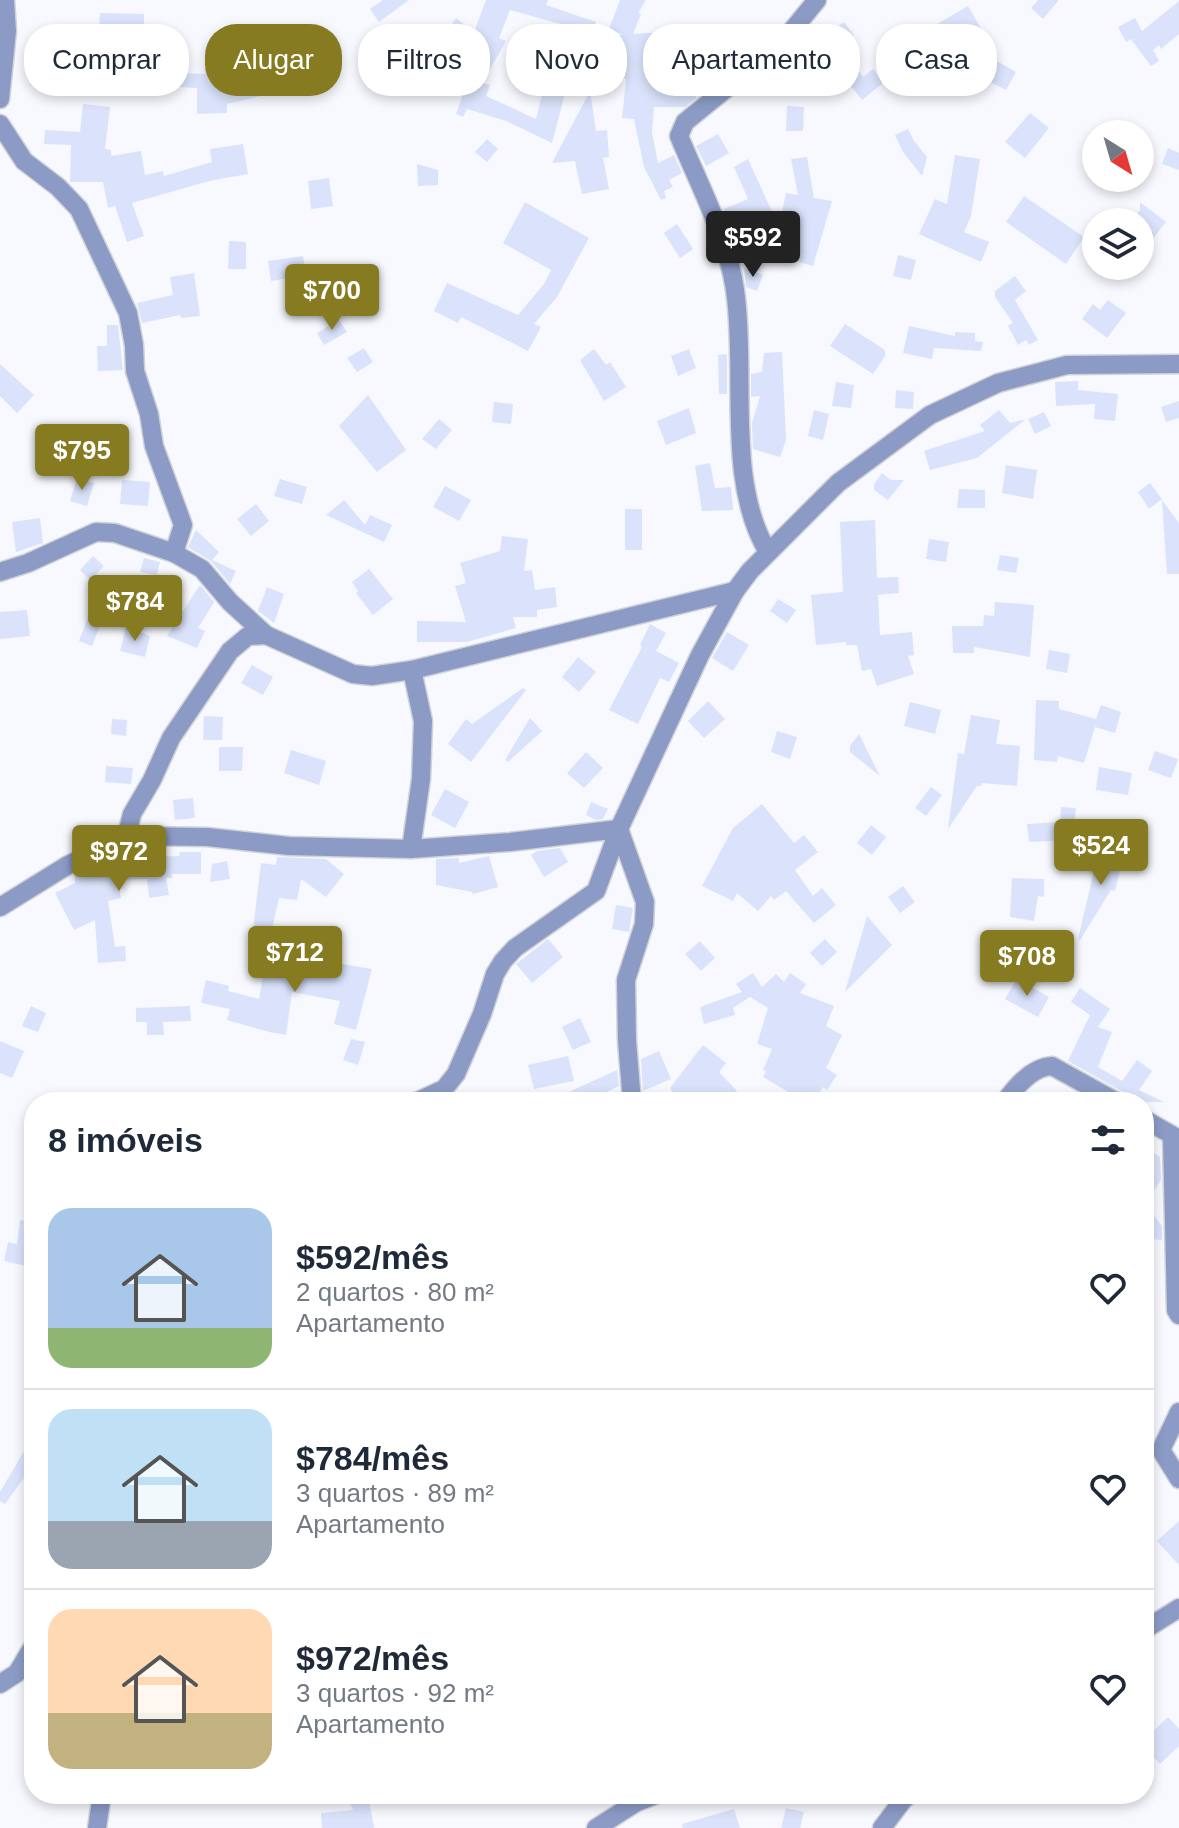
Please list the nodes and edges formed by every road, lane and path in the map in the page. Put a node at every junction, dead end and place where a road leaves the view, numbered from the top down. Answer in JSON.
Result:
{"nodes":[{"id":1,"x":5,"y":0,"type":"edge"},
{"id":2,"x":817,"y":0,"type":"edge"},
{"id":3,"x":0,"y":99,"type":"edge"},
{"id":4,"x":0,"y":124,"type":"edge"},
{"id":5,"x":1179,"y":364,"type":"edge"},
{"id":6,"x":768,"y":552,"type":"junction"},
{"id":7,"x":174,"y":553,"type":"junction"},
{"id":8,"x":0,"y":572,"type":"edge"},
{"id":9,"x":735,"y":591,"type":"junction"},
{"id":10,"x":266,"y":635,"type":"junction"},
{"id":11,"x":412,"y":670,"type":"junction"},
{"id":12,"x":619,"y":829,"type":"junction"},
{"id":13,"x":131,"y":836,"type":"junction"},
{"id":14,"x":411,"y":849,"type":"junction"},
{"id":15,"x":0,"y":907,"type":"edge"},
{"id":16,"x":447,"y":1092,"type":"edge"},
{"id":17,"x":631,"y":1092,"type":"edge"},
{"id":18,"x":1013,"y":1092,"type":"edge"},
{"id":19,"x":1099,"y":1092,"type":"edge"},
{"id":20,"x":1154,"y":1125,"type":"edge"},
{"id":21,"x":1176,"y":1138,"type":"edge"},
{"id":22,"x":1179,"y":1315,"type":"edge"},
{"id":23,"x":1179,"y":1412,"type":"edge"},
{"id":24,"x":1179,"y":1479,"type":"edge"},
{"id":25,"x":1179,"y":1608,"type":"edge"},
{"id":26,"x":1154,"y":1624,"type":"edge"},
{"id":27,"x":24,"y":1661,"type":"edge"},
{"id":28,"x":0,"y":1684,"type":"edge"},
{"id":29,"x":101,"y":1804,"type":"edge"},
{"id":30,"x":634,"y":1804,"type":"edge"},
{"id":31,"x":900,"y":1804,"type":"edge"},
{"id":32,"x":97,"y":1828,"type":"edge"},
{"id":33,"x":596,"y":1828,"type":"edge"},
{"id":34,"x":882,"y":1828,"type":"edge"}],
"edges":[{"from":1,"to":3,"type":"street"},
{"from":2,"to":6,"type":"street"},
{"from":4,"to":7,"type":"street"},
{"from":5,"to":6,"type":"street"},
{"from":6,"to":9,"type":"street"},
{"from":7,"to":8,"type":"street"},
{"from":7,"to":10,"type":"street"},
{"from":9,"to":11,"type":"street"},
{"from":9,"to":12,"type":"street"},
{"from":10,"to":11,"type":"street"},
{"from":10,"to":13,"type":"street"},
{"from":11,"to":14,"type":"street"},
{"from":12,"to":14,"type":"street"},
{"from":12,"to":16,"type":"street"},
{"from":12,"to":17,"type":"street"},
{"from":13,"to":14,"type":"street"},
{"from":13,"to":15,"type":"street"},
{"from":18,"to":19,"type":"street"},
{"from":20,"to":21,"type":"street"},
{"from":21,"to":22,"type":"street"},
{"from":23,"to":24,"type":"street"},
{"from":25,"to":26,"type":"street"},
{"from":27,"to":28,"type":"street"},
{"from":29,"to":32,"type":"street"},
{"from":30,"to":33,"type":"street"},
{"from":31,"to":34,"type":"street"}]}
